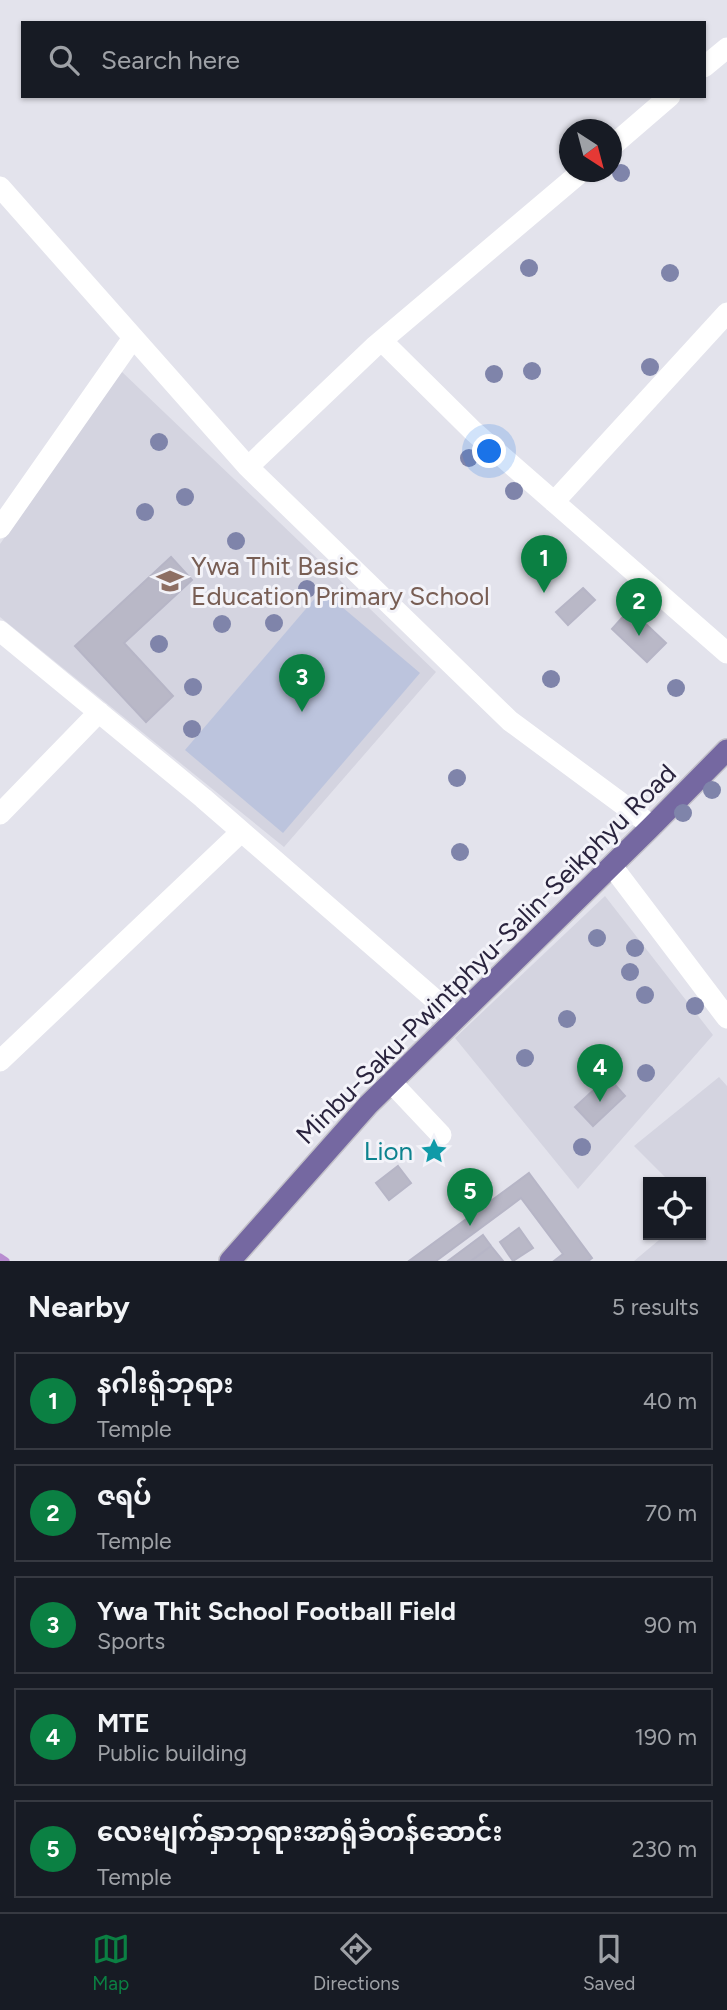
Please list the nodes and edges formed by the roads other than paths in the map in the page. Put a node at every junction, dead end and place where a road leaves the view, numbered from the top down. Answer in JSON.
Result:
{"nodes":[{"id":1,"x":727,"y":48,"type":"edge"},
{"id":2,"x":706,"y":65,"type":"edge"},
{"id":3,"x":668,"y":98,"type":"edge"},
{"id":4,"x":622,"y":137,"type":"edge"},
{"id":5,"x":569,"y":182,"type":"edge"},
{"id":6,"x":0,"y":187,"type":"edge"},
{"id":7,"x":727,"y":313,"type":"edge"},
{"id":8,"x":133,"y":338,"type":"junction"},
{"id":9,"x":382,"y":341,"type":"junction"},
{"id":10,"x":248,"y":467,"type":"junction"},
{"id":11,"x":554,"y":502,"type":"junction"},
{"id":12,"x":0,"y":528,"type":"edge"},
{"id":13,"x":0,"y":631,"type":"edge"},
{"id":14,"x":727,"y":653,"type":"edge"},
{"id":15,"x":99,"y":712,"type":"junction"},
{"id":16,"x":727,"y":750,"type":"edge"},
{"id":17,"x":0,"y":814,"type":"edge"},
{"id":18,"x":652,"y":826,"type":"junction"},
{"id":19,"x":241,"y":832,"type":"junction"},
{"id":20,"x":611,"y":866,"type":"junction"},
{"id":21,"x":456,"y":1018,"type":"junction"},
{"id":22,"x":727,"y":1018,"type":"edge"},
{"id":23,"x":0,"y":1061,"type":"edge"},
{"id":24,"x":391,"y":1082,"type":"junction"},
{"id":25,"x":441,"y":1135,"type":"dead end"},
{"id":26,"x":230,"y":1261,"type":"edge"}],
"edges":[{"from":1,"to":2,"type":"street"},
{"from":3,"to":4,"type":"street"},
{"from":5,"to":9,"type":"street"},
{"from":6,"to":8,"type":"street"},
{"from":7,"to":11,"type":"street"},
{"from":8,"to":10,"type":"street"},
{"from":8,"to":12,"type":"street"},
{"from":9,"to":10,"type":"street"},
{"from":9,"to":11,"type":"street"},
{"from":10,"to":18,"type":"street"},
{"from":11,"to":14,"type":"street"},
{"from":13,"to":15,"type":"street"},
{"from":15,"to":17,"type":"street"},
{"from":15,"to":19,"type":"street"},
{"from":16,"to":18,"type":"main road","name":"Minbu-Saku-Pwintphyu-Salin-Seikphyu Road"},
{"from":18,"to":20,"type":"main road","name":"Minbu-Saku-Pwintphyu-Salin-Seikphyu Road"},
{"from":19,"to":21,"type":"street"},
{"from":19,"to":23,"type":"street"},
{"from":20,"to":21,"type":"main road","name":"Minbu-Saku-Pwintphyu-Salin-Seikphyu Road"},
{"from":20,"to":22,"type":"street"},
{"from":21,"to":24,"type":"main road","name":"Minbu-Saku-Pwintphyu-Salin-Seikphyu Road"},
{"from":24,"to":25,"type":"street"},
{"from":24,"to":26,"type":"main road","name":"Minbu-Saku-Pwintphyu-Salin-Seikphyu Road"}]}
